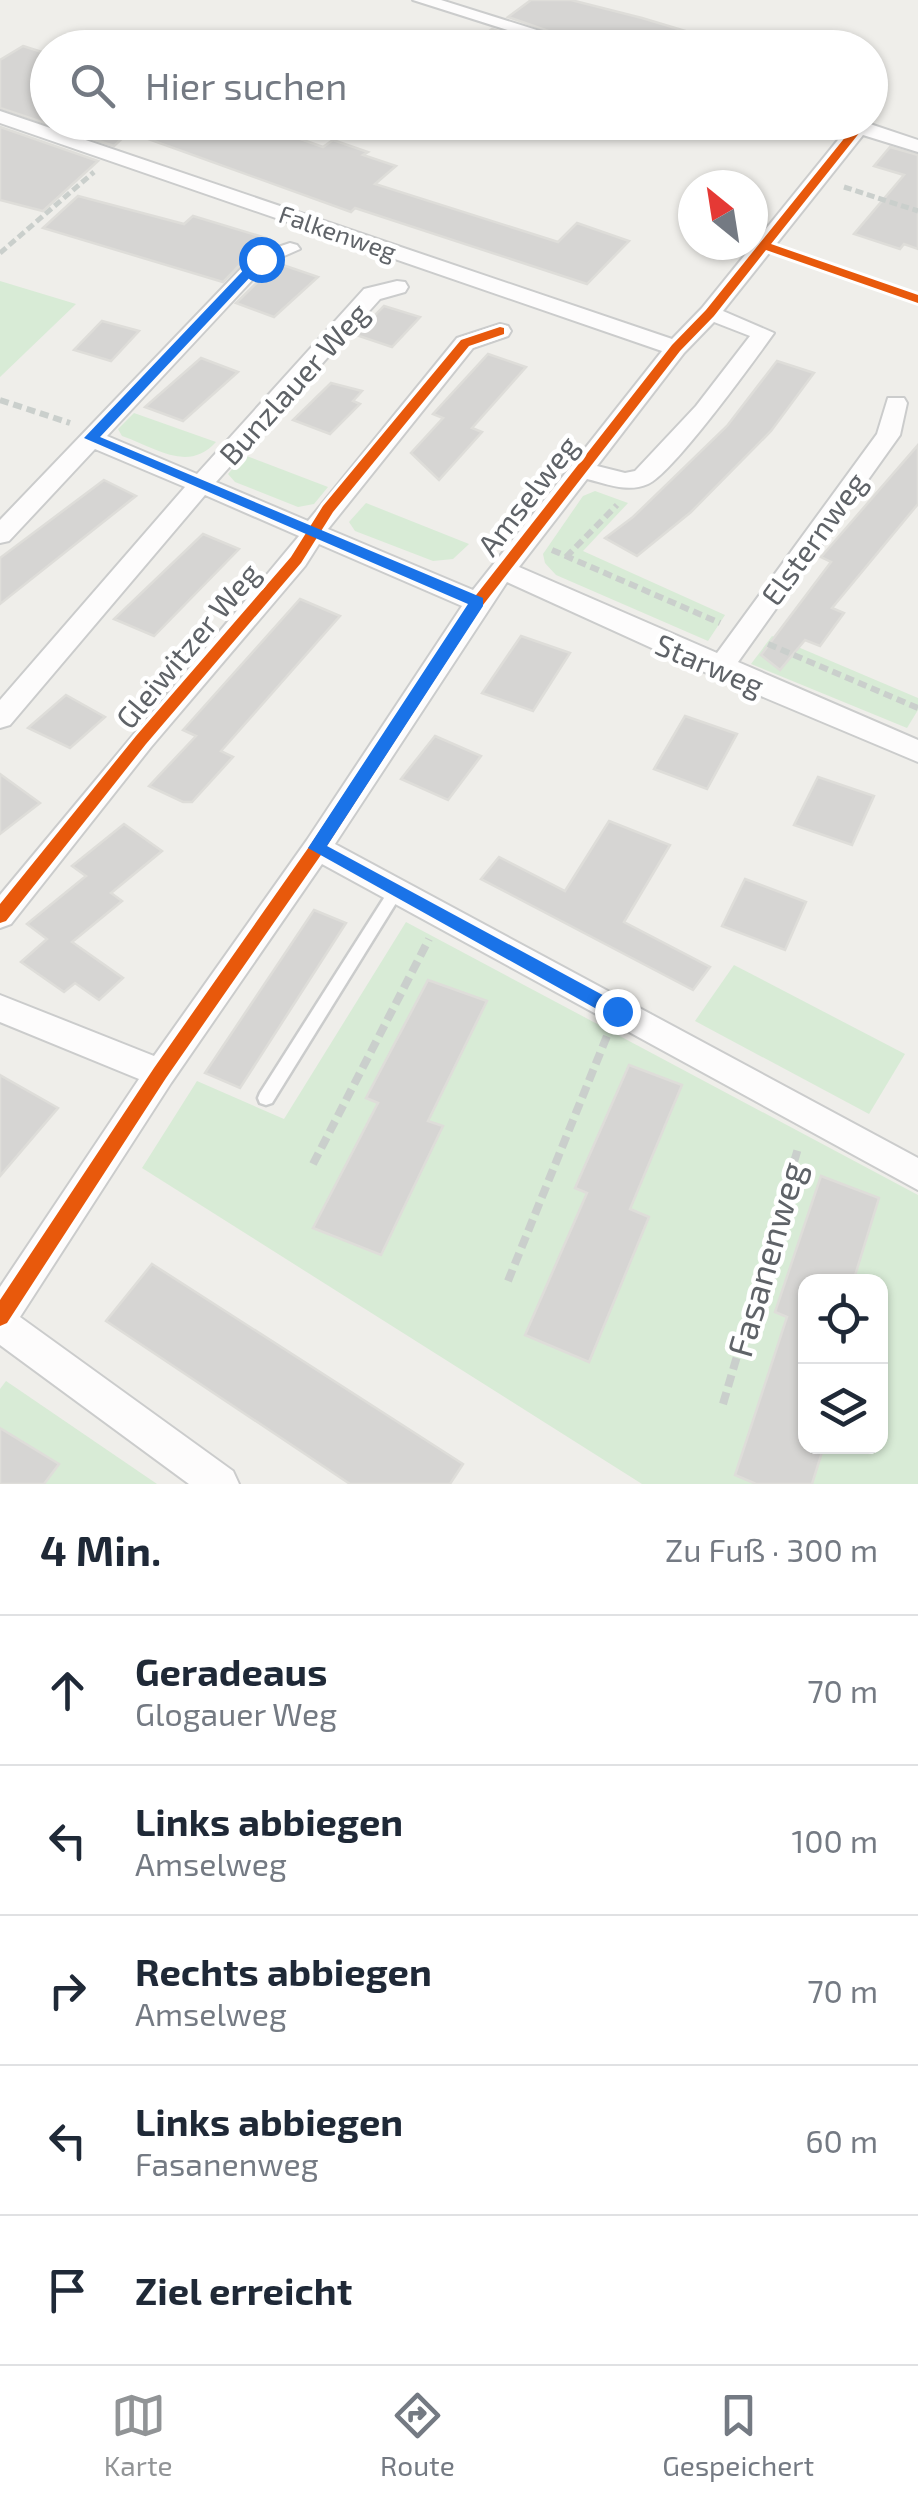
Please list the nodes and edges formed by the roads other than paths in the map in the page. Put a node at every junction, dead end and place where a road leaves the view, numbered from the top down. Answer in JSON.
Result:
{"nodes":[{"id":1,"x":422,"y":0,"type":"edge"},
{"id":2,"x":524,"y":30,"type":"edge"},
{"id":3,"x":0,"y":117,"type":"edge"},
{"id":4,"x":30,"y":127,"type":"edge"},
{"id":5,"x":888,"y":137,"type":"edge"},
{"id":6,"x":67,"y":140,"type":"edge"},
{"id":7,"x":842,"y":140,"type":"edge"},
{"id":8,"x":918,"y":146,"type":"edge"},
{"id":9,"x":290,"y":249,"type":"dead end"},
{"id":10,"x":397,"y":287,"type":"dead end"},
{"id":11,"x":710,"y":313,"type":"junction"},
{"id":12,"x":500,"y":331,"type":"dead end"},
{"id":13,"x":676,"y":348,"type":"junction"},
{"id":14,"x":896,"y":403,"type":"dead end"},
{"id":15,"x":91,"y":438,"type":"junction"},
{"id":16,"x":582,"y":470,"type":"junction"},
{"id":17,"x":202,"y":485,"type":"junction"},
{"id":18,"x":314,"y":532,"type":"junction"},
{"id":19,"x":0,"y":536,"type":"edge"},
{"id":20,"x":504,"y":571,"type":"junction"},
{"id":21,"x":478,"y":602,"type":"junction"},
{"id":22,"x":720,"y":668,"type":"junction"},
{"id":23,"x":0,"y":718,"type":"edge"},
{"id":24,"x":918,"y":752,"type":"edge"},
{"id":25,"x":317,"y":848,"type":"junction"},
{"id":26,"x":396,"y":891,"type":"junction"},
{"id":27,"x":0,"y":916,"type":"edge"},
{"id":28,"x":0,"y":1008,"type":"edge"},
{"id":29,"x":160,"y":1073,"type":"junction"},
{"id":30,"x":266,"y":1098,"type":"dead end"},
{"id":31,"x":918,"y":1175,"type":"edge"},
{"id":32,"x":0,"y":1316,"type":"edge"},
{"id":33,"x":0,"y":1324,"type":"edge"},
{"id":34,"x":220,"y":1484,"type":"edge"}],
"edges":[{"from":1,"to":2,"type":"street"},
{"from":3,"to":4,"type":"street","name":"Falkenweg"},
{"from":5,"to":8,"type":"street","name":"Amselweg"},
{"from":6,"to":13,"type":"street","name":"Falkenweg"},
{"from":7,"to":11,"type":"street","name":"Amselweg"},
{"from":9,"to":15,"type":"street"},
{"from":10,"to":17,"type":"street","name":"Bunzlauer Weg"},
{"from":11,"to":13,"type":"street","name":"Amselweg"},
{"from":11,"to":16,"type":"street"},
{"from":12,"to":18,"type":"street","name":"Gleiwitzer Weg"},
{"from":13,"to":16,"type":"street","name":"Amselweg"},
{"from":14,"to":22,"type":"street","name":"Elsternweg"},
{"from":15,"to":17,"type":"street","name":"Amselweg"},
{"from":15,"to":19,"type":"street"},
{"from":16,"to":20,"type":"street","name":"Amselweg"},
{"from":17,"to":18,"type":"street","name":"Amselweg"},
{"from":17,"to":23,"type":"street","name":"Bunzlauer Weg"},
{"from":18,"to":21,"type":"street","name":"Amselweg"},
{"from":18,"to":27,"type":"street","name":"Gleiwitzer Weg"},
{"from":20,"to":21,"type":"street","name":"Amselweg"},
{"from":20,"to":22,"type":"street","name":"Starweg"},
{"from":21,"to":25,"type":"street","name":"Amselweg"},
{"from":22,"to":24,"type":"street","name":"Starweg"},
{"from":25,"to":26,"type":"street","name":"Fasanenweg"},
{"from":25,"to":29,"type":"street","name":"Amselweg"},
{"from":26,"to":30,"type":"lane"},
{"from":26,"to":31,"type":"street","name":"Fasanenweg"},
{"from":28,"to":29,"type":"street"},
{"from":29,"to":32,"type":"street","name":"Amselweg"},
{"from":33,"to":34,"type":"street"}]}
